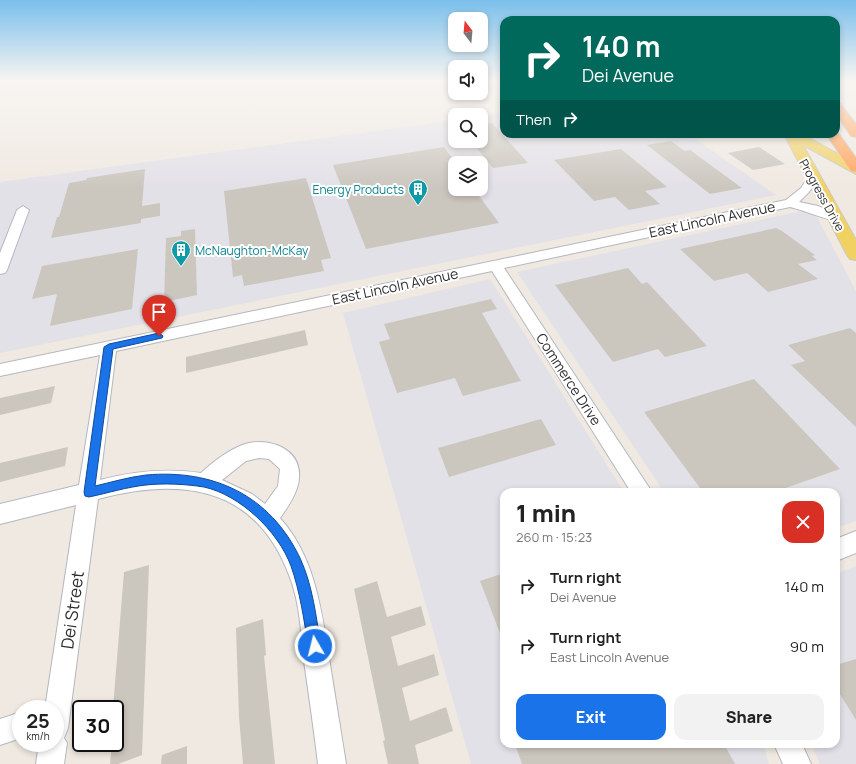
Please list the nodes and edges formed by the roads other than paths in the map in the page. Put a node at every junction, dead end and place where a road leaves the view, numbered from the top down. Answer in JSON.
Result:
{"nodes":[{"id":1,"x":844,"y":117,"type":"edge"},
{"id":2,"x":856,"y":134,"type":"edge"},
{"id":3,"x":792,"y":138,"type":"edge"},
{"id":4,"x":800,"y":138,"type":"edge"},
{"id":5,"x":835,"y":138,"type":"edge"},
{"id":6,"x":856,"y":169,"type":"edge"},
{"id":7,"x":813,"y":178,"type":"junction"},
{"id":8,"x":790,"y":203,"type":"junction"},
{"id":9,"x":23,"y":210,"type":"dead end"},
{"id":10,"x":835,"y":218,"type":"junction"},
{"id":11,"x":856,"y":255,"type":"edge"},
{"id":12,"x":495,"y":265,"type":"junction"},
{"id":13,"x":0,"y":270,"type":"edge"},
{"id":14,"x":109,"y":347,"type":"junction"},
{"id":15,"x":0,"y":370,"type":"edge"},
{"id":16,"x":204,"y":482,"type":"junction"},
{"id":17,"x":639,"y":488,"type":"edge"},
{"id":18,"x":89,"y":492,"type":"junction"},
{"id":19,"x":0,"y":514,"type":"edge"},
{"id":20,"x":267,"y":518,"type":"junction"},
{"id":21,"x":856,"y":542,"type":"edge"},
{"id":22,"x":840,"y":548,"type":"edge"},
{"id":23,"x":59,"y":700,"type":"edge"},
{"id":24,"x":12,"y":728,"type":"edge"},
{"id":25,"x":0,"y":732,"type":"edge"},
{"id":26,"x":790,"y":748,"type":"edge"},
{"id":27,"x":52,"y":752,"type":"edge"},
{"id":28,"x":50,"y":764,"type":"edge"},
{"id":29,"x":332,"y":764,"type":"edge"},
{"id":30,"x":797,"y":764,"type":"edge"}],
"edges":[{"from":1,"to":2,"type":"highway"},
{"from":3,"to":7,"type":"main road","name":"Progress Drive"},
{"from":4,"to":6,"type":"main road"},
{"from":5,"to":6,"type":"highway"},
{"from":7,"to":8,"type":"street","name":"East Lincoln Avenue"},
{"from":7,"to":10,"type":"main road","name":"Progress Drive"},
{"from":8,"to":10,"type":"street","name":"East Lincoln Avenue"},
{"from":8,"to":12,"type":"street","name":"East Lincoln Avenue"},
{"from":9,"to":13,"type":"street"},
{"from":10,"to":11,"type":"main road","name":"Progress Drive"},
{"from":12,"to":14,"type":"street","name":"East Lincoln Avenue"},
{"from":12,"to":17,"type":"street","name":"Commerce Drive"},
{"from":14,"to":15,"type":"street","name":"East Lincoln Avenue"},
{"from":14,"to":18,"type":"street","name":"Dei Street"},
{"from":16,"to":18,"type":"street"},
{"from":16,"to":20,"type":"street"},
{"from":16,"to":20,"type":"street"},
{"from":18,"to":19,"type":"street"},
{"from":18,"to":23,"type":"street","name":"Dei Street"},
{"from":20,"to":29,"type":"street"},
{"from":21,"to":22,"type":"street"},
{"from":24,"to":25,"type":"street"},
{"from":26,"to":30,"type":"street"},
{"from":27,"to":28,"type":"street"}]}
